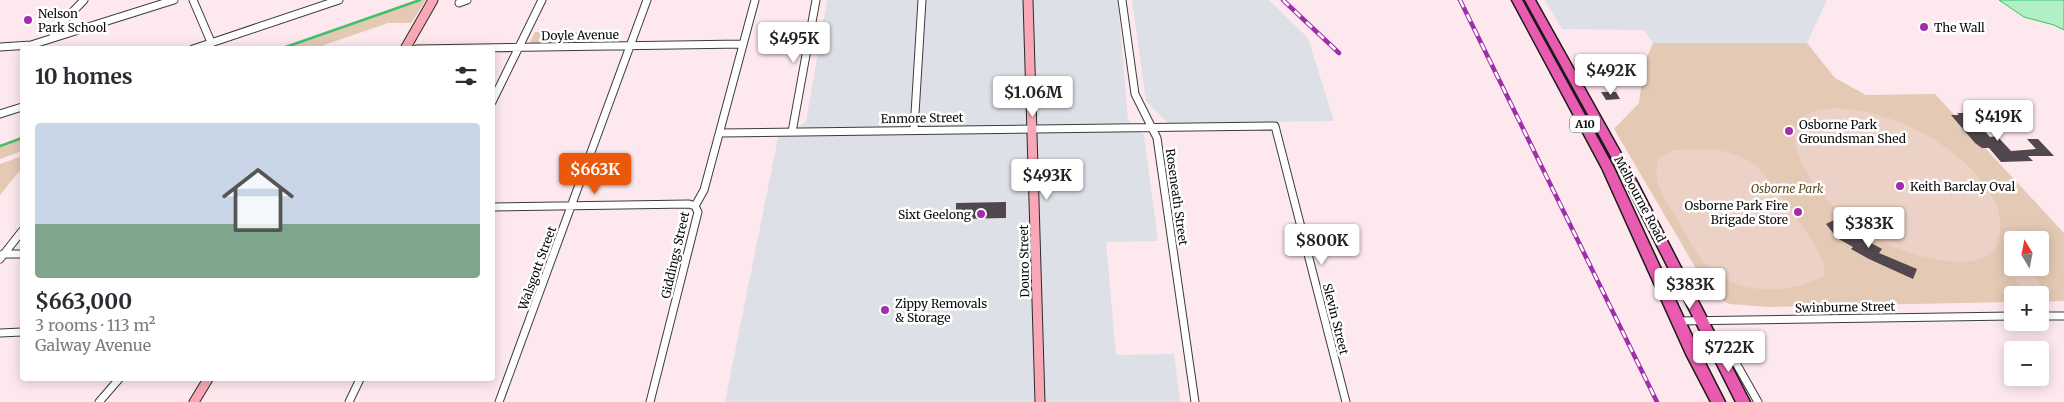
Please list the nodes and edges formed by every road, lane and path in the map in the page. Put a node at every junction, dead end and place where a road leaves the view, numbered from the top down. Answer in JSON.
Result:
{"nodes":[{"id":1,"x":84,"y":0,"type":"edge"},
{"id":2,"x":174,"y":0,"type":"edge"},
{"id":3,"x":193,"y":0,"type":"edge"},
{"id":4,"x":339,"y":0,"type":"edge"},
{"id":5,"x":433,"y":0,"type":"edge"},
{"id":6,"x":467,"y":0,"type":"edge"},
{"id":7,"x":542,"y":0,"type":"edge"},
{"id":8,"x":647,"y":0,"type":"edge"},
{"id":9,"x":754,"y":0,"type":"edge"},
{"id":10,"x":816,"y":0,"type":"edge"},
{"id":11,"x":922,"y":0,"type":"edge"},
{"id":12,"x":1028,"y":0,"type":"edge"},
{"id":13,"x":1122,"y":0,"type":"edge"},
{"id":14,"x":1517,"y":0,"type":"edge"},
{"id":15,"x":1530,"y":0,"type":"edge"},
{"id":16,"x":459,"y":3,"type":"dead end"},
{"id":17,"x":53,"y":38,"type":"junction"},
{"id":18,"x":211,"y":42,"type":"junction"},
{"id":19,"x":743,"y":44,"type":"junction"},
{"id":20,"x":200,"y":46,"type":"edge"},
{"id":21,"x":407,"y":46,"type":"edge"},
{"id":22,"x":630,"y":46,"type":"junction"},
{"id":23,"x":0,"y":47,"type":"edge"},
{"id":24,"x":495,"y":47,"type":"edge"},
{"id":25,"x":519,"y":47,"type":"junction"},
{"id":26,"x":495,"y":96,"type":"edge"},
{"id":27,"x":20,"y":108,"type":"edge"},
{"id":28,"x":0,"y":114,"type":"edge"},
{"id":29,"x":1275,"y":126,"type":"joint"},
{"id":30,"x":1033,"y":128,"type":"junction"},
{"id":31,"x":1153,"y":128,"type":"junction"},
{"id":32,"x":914,"y":130,"type":"junction"},
{"id":33,"x":792,"y":132,"type":"junction"},
{"id":34,"x":720,"y":133,"type":"junction"},
{"id":35,"x":572,"y":206,"type":"junction"},
{"id":36,"x":695,"y":206,"type":"junction"},
{"id":37,"x":495,"y":207,"type":"edge"},
{"id":38,"x":20,"y":234,"type":"edge"},
{"id":39,"x":20,"y":254,"type":"edge"},
{"id":40,"x":2,"y":256,"type":"edge"},
{"id":41,"x":2004,"y":316,"type":"edge"},
{"id":42,"x":2049,"y":316,"type":"edge"},
{"id":43,"x":2064,"y":316,"type":"edge"},
{"id":44,"x":1678,"y":321,"type":"junction"},
{"id":45,"x":1706,"y":327,"type":"junction"},
{"id":46,"x":20,"y":332,"type":"edge"},
{"id":47,"x":0,"y":333,"type":"edge"},
{"id":48,"x":117,"y":381,"type":"edge"},
{"id":49,"x":207,"y":381,"type":"edge"},
{"id":50,"x":359,"y":381,"type":"edge"},
{"id":51,"x":99,"y":402,"type":"edge"},
{"id":52,"x":194,"y":402,"type":"edge"},
{"id":53,"x":349,"y":402,"type":"edge"},
{"id":54,"x":499,"y":402,"type":"edge"},
{"id":55,"x":650,"y":402,"type":"edge"},
{"id":56,"x":1040,"y":402,"type":"edge"},
{"id":57,"x":1195,"y":402,"type":"edge"},
{"id":58,"x":1346,"y":402,"type":"edge"},
{"id":59,"x":1718,"y":402,"type":"edge"},
{"id":60,"x":1744,"y":402,"type":"edge"},
{"id":61,"x":1758,"y":402,"type":"edge"}],
"edges":[{"from":1,"to":17,"type":"street"},
{"from":2,"to":17,"type":"street"},
{"from":3,"to":18,"type":"street"},
{"from":4,"to":18,"type":"street"},
{"from":5,"to":21,"type":"street"},
{"from":6,"to":16,"type":"street"},
{"from":7,"to":25,"type":"street"},
{"from":8,"to":22,"type":"street","name":"Walsgott Street"},
{"from":9,"to":19,"type":"street","name":"Giddings Street"},
{"from":10,"to":33,"type":"street"},
{"from":11,"to":32,"type":"street"},
{"from":12,"to":30,"type":"street","name":"Douro Street"},
{"from":13,"to":31,"type":"street","name":"Roseneath Street"},
{"from":14,"to":44,"type":"highway","name":"Melbourne Road","number":"A10"},
{"from":15,"to":45,"type":"highway","name":"Melbourne Road","number":"A10"},
{"from":17,"to":23,"type":"street"},
{"from":18,"to":20,"type":"street"},
{"from":19,"to":22,"type":"street","name":"Doyle Avenue"},
{"from":19,"to":34,"type":"street","name":"Giddings Street"},
{"from":22,"to":25,"type":"street","name":"Doyle Avenue"},
{"from":22,"to":35,"type":"street","name":"Walsgott Street"},
{"from":24,"to":25,"type":"street","name":"Doyle Avenue"},
{"from":25,"to":26,"type":"street"},
{"from":27,"to":28,"type":"street"},
{"from":29,"to":31,"type":"street","name":"Enmore Street"},
{"from":29,"to":58,"type":"street","name":"Slevin Street"},
{"from":30,"to":31,"type":"street","name":"Enmore Street"},
{"from":30,"to":32,"type":"street","name":"Enmore Street"},
{"from":30,"to":56,"type":"street","name":"Douro Street"},
{"from":31,"to":57,"type":"street","name":"Roseneath Street"},
{"from":32,"to":33,"type":"street","name":"Enmore Street"},
{"from":33,"to":34,"type":"street","name":"Enmore Street"},
{"from":34,"to":36,"type":"street","name":"Giddings Street"},
{"from":35,"to":36,"type":"street"},
{"from":35,"to":37,"type":"street"},
{"from":35,"to":54,"type":"street","name":"Walsgott Street"},
{"from":36,"to":55,"type":"street","name":"Giddings Street"},
{"from":38,"to":40,"type":"street"},
{"from":39,"to":40,"type":"street"},
{"from":41,"to":45,"type":"street","name":"Swinburne Street"},
{"from":42,"to":43,"type":"street"},
{"from":44,"to":45,"type":"street","name":"Swinburne Street"},
{"from":44,"to":59,"type":"highway","name":"Melbourne Road","number":"A10"},
{"from":45,"to":60,"type":"highway","name":"Melbourne Road","number":"A10"},
{"from":45,"to":61,"type":"street"},
{"from":46,"to":47,"type":"street"},
{"from":48,"to":51,"type":"street"},
{"from":49,"to":52,"type":"street"},
{"from":50,"to":53,"type":"street"}]}
